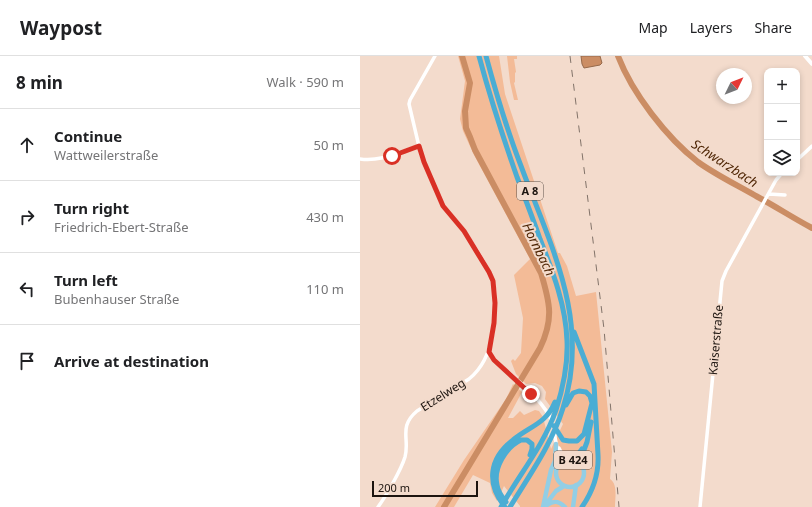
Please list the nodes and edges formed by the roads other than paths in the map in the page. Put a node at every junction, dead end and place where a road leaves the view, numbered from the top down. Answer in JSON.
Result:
{"nodes":[{"id":1,"x":435,"y":56,"type":"edge"},
{"id":2,"x":479,"y":56,"type":"edge"},
{"id":3,"x":486,"y":56,"type":"edge"},
{"id":4,"x":805,"y":56,"type":"edge"},
{"id":5,"x":812,"y":64,"type":"edge"},
{"id":6,"x":419,"y":146,"type":"junction"},
{"id":7,"x":812,"y":146,"type":"edge"},
{"id":8,"x":800,"y":157,"type":"edge"},
{"id":9,"x":360,"y":159,"type":"edge"},
{"id":10,"x":780,"y":176,"type":"edge"},
{"id":11,"x":769,"y":195,"type":"junction"},
{"id":12,"x":785,"y":195,"type":"dead end"},
{"id":13,"x":572,"y":326,"type":"junction"},
{"id":14,"x":489,"y":352,"type":"junction"},
{"id":15,"x":596,"y":404,"type":"junction"},
{"id":16,"x":563,"y":409,"type":"junction"},
{"id":17,"x":553,"y":411,"type":"junction"},
{"id":18,"x":589,"y":417,"type":"junction"},
{"id":19,"x":553,"y":424,"type":"junction"},
{"id":20,"x":555,"y":435,"type":"junction"},
{"id":21,"x":556,"y":444,"type":"junction"},
{"id":22,"x":569,"y":459,"type":"junction"},
{"id":23,"x":560,"y":463,"type":"junction"},
{"id":24,"x":579,"y":463,"type":"junction"},
{"id":25,"x":523,"y":471,"type":"junction"},
{"id":26,"x":557,"y":479,"type":"junction"},
{"id":27,"x":576,"y":485,"type":"junction"},
{"id":28,"x":566,"y":486,"type":"junction"},
{"id":29,"x":545,"y":505,"type":"edge"},
{"id":30,"x":573,"y":506,"type":"edge"},
{"id":31,"x":378,"y":507,"type":"edge"},
{"id":32,"x":502,"y":507,"type":"edge"},
{"id":33,"x":505,"y":507,"type":"edge"},
{"id":34,"x":510,"y":507,"type":"edge"},
{"id":35,"x":565,"y":507,"type":"edge"},
{"id":36,"x":582,"y":507,"type":"edge"},
{"id":37,"x":700,"y":507,"type":"edge"}],
"edges":[{"from":1,"to":6,"type":"street"},
{"from":2,"to":17,"type":"highway","number":"A 8"},
{"from":3,"to":13,"type":"highway","number":"A 8"},
{"from":4,"to":5,"type":"main road"},
{"from":6,"to":9,"type":"street"},
{"from":6,"to":14,"type":"street"},
{"from":7,"to":8,"type":"street"},
{"from":10,"to":11,"type":"street","name":"Kaiserstraße"},
{"from":11,"to":12,"type":"street"},
{"from":11,"to":37,"type":"street","name":"Kaiserstraße"},
{"from":13,"to":15,"type":"highway"},
{"from":13,"to":16,"type":"highway","number":"A 8"},
{"from":14,"to":19,"type":"street"},
{"from":14,"to":31,"type":"street","name":"Etzelweg"},
{"from":15,"to":24,"type":"highway"},
{"from":15,"to":36,"type":"highway"},
{"from":16,"to":18,"type":"highway"},
{"from":16,"to":34,"type":"highway","number":"A 8"},
{"from":17,"to":25,"type":"highway"},
{"from":17,"to":33,"type":"highway"},
{"from":18,"to":19,"type":"highway"},
{"from":18,"to":22,"type":"highway"},
{"from":19,"to":20,"type":"street"},
{"from":20,"to":21,"type":"street"},
{"from":20,"to":22,"type":"street"},
{"from":21,"to":23,"type":"street"},
{"from":21,"to":29,"type":"main road"},
{"from":22,"to":23,"type":"main road","number":"B 424"},
{"from":22,"to":24,"type":"main road","number":"B 424"},
{"from":23,"to":26,"type":"main road","number":"B 424"},
{"from":24,"to":27,"type":"main road","number":"B 424"},
{"from":25,"to":32,"type":"highway"},
{"from":25,"to":34,"type":"highway"},
{"from":26,"to":28,"type":"main road","number":"B 424"},
{"from":26,"to":29,"type":"main road","number":"B 424"},
{"from":27,"to":28,"type":"main road","number":"B 424"},
{"from":27,"to":30,"type":"main road","number":"B 424"},
{"from":28,"to":29,"type":"main road","number":"B 424"},
{"from":28,"to":30,"type":"main road","number":"B 424"},
{"from":29,"to":35,"type":"main road"}]}
